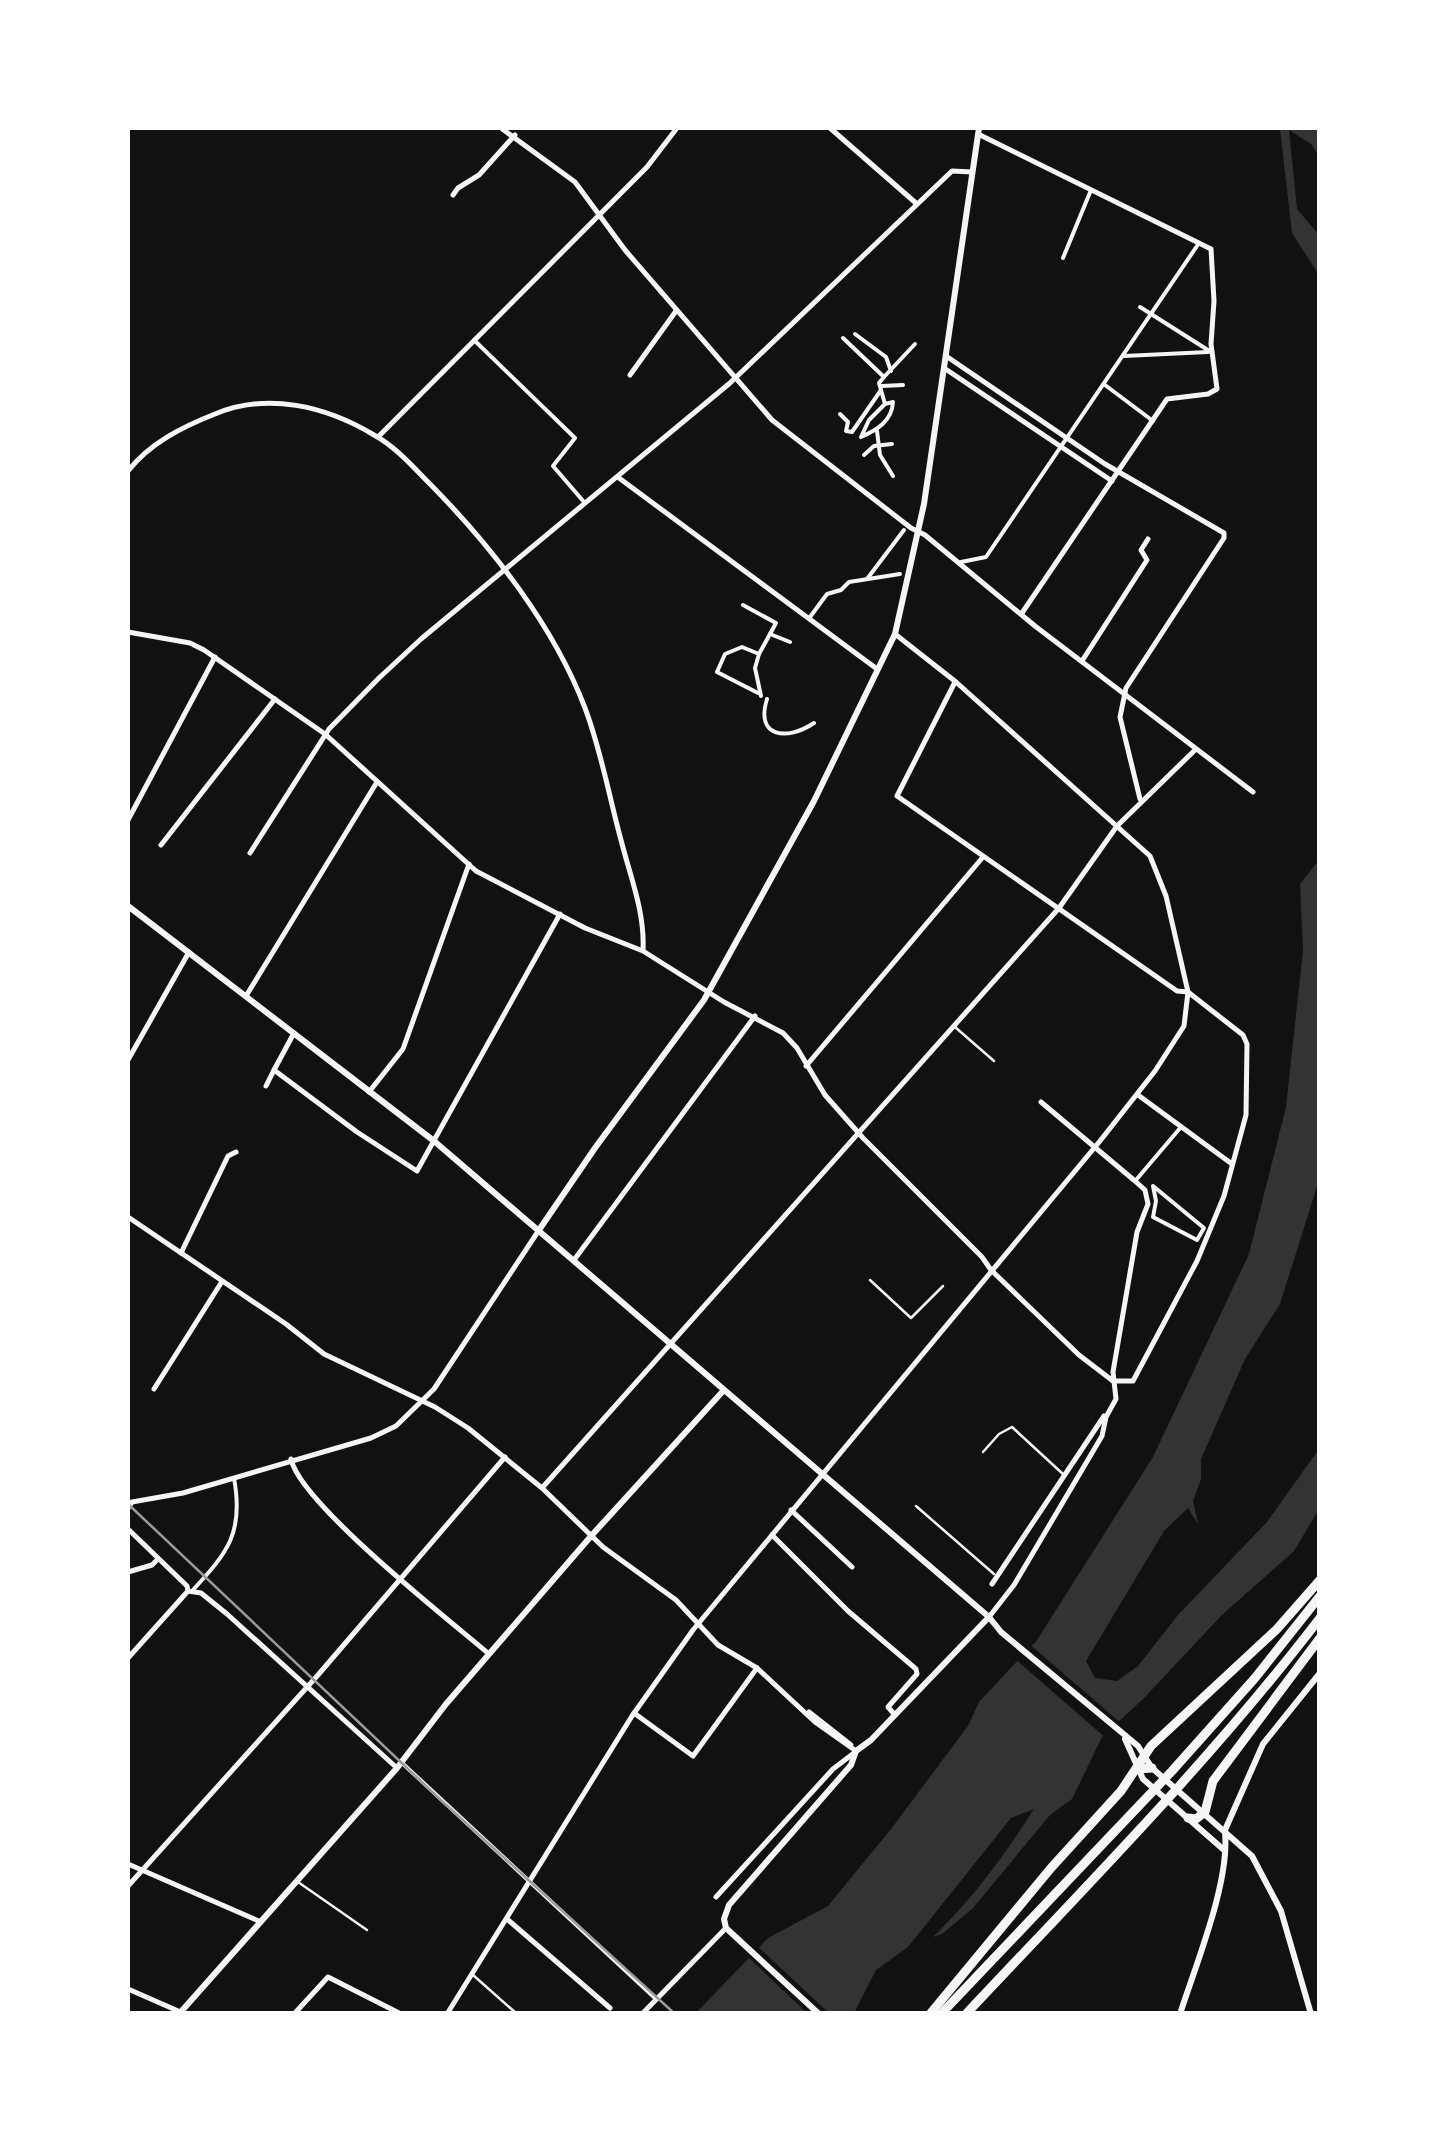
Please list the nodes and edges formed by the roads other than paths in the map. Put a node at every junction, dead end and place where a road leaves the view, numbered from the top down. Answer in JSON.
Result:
{"nodes":[{"id":1,"x":501,"y":128,"type":"edge"},
{"id":2,"x":677,"y":128,"type":"edge"},
{"id":3,"x":830,"y":128,"type":"edge"},
{"id":4,"x":970,"y":128,"type":"edge"},
{"id":5,"x":978,"y":131,"type":"edge"},
{"id":6,"x":514,"y":136,"type":"junction"},
{"id":7,"x":972,"y":172,"type":"junction"},
{"id":8,"x":1091,"y":190,"type":"junction"},
{"id":9,"x":453,"y":195,"type":"dead end"},
{"id":10,"x":917,"y":204,"type":"junction"},
{"id":11,"x":597,"y":215,"type":"junction"},
{"id":12,"x":1200,"y":244,"type":"junction"},
{"id":13,"x":1063,"y":258,"type":"dead end"},
{"id":14,"x":1140,"y":307,"type":"dead end"},
{"id":15,"x":676,"y":311,"type":"junction"},
{"id":16,"x":1152,"y":316,"type":"junction"},
{"id":17,"x":855,"y":334,"type":"dead end"},
{"id":18,"x":843,"y":338,"type":"dead end"},
{"id":19,"x":474,"y":340,"type":"junction"},
{"id":20,"x":915,"y":344,"type":"dead end"},
{"id":21,"x":1210,"y":352,"type":"junction"},
{"id":22,"x":946,"y":356,"type":"junction"},
{"id":23,"x":1124,"y":356,"type":"junction"},
{"id":24,"x":885,"y":361,"type":"junction"},
{"id":25,"x":873,"y":367,"type":"junction"},
{"id":26,"x":944,"y":368,"type":"junction"},
{"id":27,"x":892,"y":371,"type":"junction"},
{"id":28,"x":630,"y":375,"type":"dead end"},
{"id":29,"x":737,"y":376,"type":"junction"},
{"id":30,"x":884,"y":377,"type":"junction"},
{"id":31,"x":903,"y":385,"type":"dead end"},
{"id":32,"x":1104,"y":385,"type":"junction"},
{"id":33,"x":880,"y":386,"type":"junction"},
{"id":34,"x":870,"y":391,"type":"dead end"},
{"id":35,"x":885,"y":404,"type":"junction"},
{"id":36,"x":876,"y":412,"type":"junction"},
{"id":37,"x":840,"y":414,"type":"dead end"},
{"id":38,"x":1153,"y":420,"type":"junction"},
{"id":39,"x":879,"y":428,"type":"junction"},
{"id":40,"x":378,"y":437,"type":"junction"},
{"id":41,"x":1069,"y":438,"type":"junction"},
{"id":42,"x":892,"y":444,"type":"dead end"},
{"id":43,"x":877,"y":446,"type":"junction"},
{"id":44,"x":1062,"y":448,"type":"junction"},
{"id":45,"x":864,"y":455,"type":"dead end"},
{"id":46,"x":128,"y":472,"type":"edge"},
{"id":47,"x":1118,"y":472,"type":"junction"},
{"id":48,"x":893,"y":476,"type":"dead end"},
{"id":49,"x":618,"y":478,"type":"junction"},
{"id":50,"x":1112,"y":481,"type":"junction"},
{"id":51,"x":586,"y":504,"type":"junction"},
{"id":52,"x":904,"y":530,"type":"dead end"},
{"id":53,"x":919,"y":532,"type":"junction"},
{"id":54,"x":1148,"y":540,"type":"dead end"},
{"id":55,"x":958,"y":563,"type":"junction"},
{"id":56,"x":505,"y":570,"type":"junction"},
{"id":57,"x":900,"y":574,"type":"dead end"},
{"id":58,"x":867,"y":579,"type":"junction"},
{"id":59,"x":742,"y":605,"type":"dead end"},
{"id":60,"x":1022,"y":614,"type":"junction"},
{"id":61,"x":810,"y":618,"type":"junction"},
{"id":62,"x":128,"y":632,"type":"edge"},
{"id":63,"x":770,"y":634,"type":"junction"},
{"id":64,"x":894,"y":634,"type":"junction"},
{"id":65,"x":790,"y":642,"type":"dead end"},
{"id":66,"x":760,"y":654,"type":"junction"},
{"id":67,"x":215,"y":657,"type":"junction"},
{"id":68,"x":1082,"y":661,"type":"junction"},
{"id":69,"x":877,"y":669,"type":"junction"},
{"id":70,"x":956,"y":682,"type":"junction"},
{"id":71,"x":762,"y":696,"type":"junction"},
{"id":72,"x":1126,"y":697,"type":"junction"},
{"id":73,"x":275,"y":699,"type":"junction"},
{"id":74,"x":814,"y":723,"type":"dead end"},
{"id":75,"x":325,"y":734,"type":"junction"},
{"id":76,"x":1195,"y":750,"type":"junction"},
{"id":77,"x":377,"y":782,"type":"junction"},
{"id":78,"x":1253,"y":792,"type":"dead end"},
{"id":79,"x":1140,"y":800,"type":"junction"},
{"id":80,"x":128,"y":820,"type":"edge"},
{"id":81,"x":1117,"y":826,"type":"junction"},
{"id":82,"x":160,"y":845,"type":"dead end"},
{"id":83,"x":250,"y":852,"type":"dead end"},
{"id":84,"x":983,"y":857,"type":"junction"},
{"id":85,"x":468,"y":864,"type":"junction"},
{"id":86,"x":128,"y":906,"type":"edge"},
{"id":87,"x":1060,"y":908,"type":"junction"},
{"id":88,"x":560,"y":914,"type":"junction"},
{"id":89,"x":644,"y":950,"type":"junction"},
{"id":90,"x":189,"y":952,"type":"junction"},
{"id":91,"x":710,"y":990,"type":"junction"},
{"id":92,"x":1188,"y":992,"type":"junction"},
{"id":93,"x":246,"y":996,"type":"junction"},
{"id":94,"x":755,"y":1016,"type":"junction"},
{"id":95,"x":954,"y":1026,"type":"junction"},
{"id":96,"x":294,"y":1033,"type":"junction"},
{"id":97,"x":128,"y":1060,"type":"edge"},
{"id":98,"x":994,"y":1061,"type":"dead end"},
{"id":99,"x":806,"y":1066,"type":"junction"},
{"id":100,"x":274,"y":1070,"type":"junction"},
{"id":101,"x":266,"y":1086,"type":"dead end"},
{"id":102,"x":369,"y":1092,"type":"junction"},
{"id":103,"x":1137,"y":1094,"type":"junction"},
{"id":104,"x":1041,"y":1102,"type":"dead end"},
{"id":105,"x":1181,"y":1126,"type":"junction"},
{"id":106,"x":859,"y":1133,"type":"junction"},
{"id":107,"x":434,"y":1141,"type":"junction"},
{"id":108,"x":1094,"y":1147,"type":"junction"},
{"id":109,"x":236,"y":1152,"type":"dead end"},
{"id":110,"x":1232,"y":1164,"type":"junction"},
{"id":111,"x":1135,"y":1180,"type":"junction"},
{"id":112,"x":1167,"y":1200,"type":"joint"},
{"id":113,"x":128,"y":1217,"type":"edge"},
{"id":114,"x":540,"y":1230,"type":"junction"},
{"id":115,"x":181,"y":1254,"type":"junction"},
{"id":116,"x":574,"y":1260,"type":"junction"},
{"id":117,"x":991,"y":1270,"type":"junction"},
{"id":118,"x":870,"y":1280,"type":"dead end"},
{"id":119,"x":221,"y":1283,"type":"junction"},
{"id":120,"x":942,"y":1286,"type":"dead end"},
{"id":121,"x":671,"y":1344,"type":"junction"},
{"id":122,"x":1114,"y":1381,"type":"junction"},
{"id":123,"x":154,"y":1390,"type":"dead end"},
{"id":124,"x":724,"y":1390,"type":"junction"},
{"id":125,"x":422,"y":1402,"type":"junction"},
{"id":126,"x":1106,"y":1417,"type":"junction"},
{"id":127,"x":983,"y":1452,"type":"dead end"},
{"id":128,"x":505,"y":1457,"type":"junction"},
{"id":129,"x":291,"y":1460,"type":"junction"},
{"id":130,"x":821,"y":1474,"type":"junction"},
{"id":131,"x":1065,"y":1476,"type":"junction"},
{"id":132,"x":234,"y":1478,"type":"junction"},
{"id":133,"x":542,"y":1488,"type":"junction"},
{"id":134,"x":129,"y":1502,"type":"edge"},
{"id":135,"x":916,"y":1506,"type":"dead end"},
{"id":136,"x":791,"y":1510,"type":"junction"},
{"id":137,"x":128,"y":1530,"type":"edge"},
{"id":138,"x":592,"y":1535,"type":"junction"},
{"id":139,"x":772,"y":1535,"type":"junction"},
{"id":140,"x":158,"y":1559,"type":"junction"},
{"id":141,"x":852,"y":1567,"type":"dead end"},
{"id":142,"x":128,"y":1572,"type":"edge"},
{"id":143,"x":998,"y":1577,"type":"junction"},
{"id":144,"x":401,"y":1578,"type":"junction"},
{"id":145,"x":1320,"y":1580,"type":"edge"},
{"id":146,"x":992,"y":1584,"type":"dead end"},
{"id":147,"x":190,"y":1591,"type":"junction"},
{"id":148,"x":1320,"y":1596,"type":"edge"},
{"id":149,"x":989,"y":1616,"type":"junction"},
{"id":150,"x":1320,"y":1618,"type":"edge"},
{"id":151,"x":697,"y":1625,"type":"junction"},
{"id":152,"x":1320,"y":1638,"type":"edge"},
{"id":153,"x":489,"y":1654,"type":"junction"},
{"id":154,"x":128,"y":1658,"type":"edge"},
{"id":155,"x":757,"y":1668,"type":"junction"},
{"id":156,"x":1320,"y":1673,"type":"edge"},
{"id":157,"x":308,"y":1686,"type":"junction"},
{"id":158,"x":634,"y":1713,"type":"junction"},
{"id":159,"x":895,"y":1716,"type":"junction"},
{"id":160,"x":1121,"y":1734,"type":"junction"},
{"id":161,"x":856,"y":1751,"type":"junction"},
{"id":162,"x":1145,"y":1753,"type":"junction"},
{"id":163,"x":399,"y":1765,"type":"junction"},
{"id":164,"x":1152,"y":1768,"type":"junction"},
{"id":165,"x":1136,"y":1769,"type":"junction"},
{"id":166,"x":1205,"y":1812,"type":"junction"},
{"id":167,"x":1186,"y":1816,"type":"junction"},
{"id":168,"x":1225,"y":1830,"type":"junction"},
{"id":169,"x":1207,"y":1832,"type":"junction"},
{"id":170,"x":1226,"y":1853,"type":"junction"},
{"id":171,"x":128,"y":1864,"type":"edge"},
{"id":172,"x":142,"y":1870,"type":"junction"},
{"id":173,"x":297,"y":1881,"type":"junction"},
{"id":174,"x":528,"y":1881,"type":"junction"},
{"id":175,"x":128,"y":1886,"type":"edge"},
{"id":176,"x":716,"y":1898,"type":"dead end"},
{"id":177,"x":506,"y":1918,"type":"junction"},
{"id":178,"x":261,"y":1922,"type":"junction"},
{"id":179,"x":726,"y":1928,"type":"junction"},
{"id":180,"x":367,"y":1930,"type":"dead end"},
{"id":181,"x":472,"y":1974,"type":"junction"},
{"id":182,"x":128,"y":1989,"type":"edge"},
{"id":183,"x":656,"y":1999,"type":"junction"},
{"id":184,"x":610,"y":2008,"type":"dead end"},
{"id":185,"x":1314,"y":2012,"type":"edge"},
{"id":186,"x":182,"y":2013,"type":"edge"},
{"id":187,"x":294,"y":2014,"type":"edge"},
{"id":188,"x":401,"y":2014,"type":"edge"},
{"id":189,"x":447,"y":2014,"type":"edge"},
{"id":190,"x":518,"y":2014,"type":"edge"},
{"id":191,"x":642,"y":2014,"type":"edge"},
{"id":192,"x":819,"y":2014,"type":"edge"},
{"id":193,"x":930,"y":2014,"type":"edge"},
{"id":194,"x":941,"y":2014,"type":"edge"},
{"id":195,"x":966,"y":2014,"type":"edge"},
{"id":196,"x":1180,"y":2014,"type":"edge"}],
"edges":[{"from":1,"to":6,"type":"street"},
{"from":2,"to":11,"type":"street"},
{"from":3,"to":10,"type":"street"},
{"from":4,"to":5,"type":"street"},
{"from":5,"to":7,"type":"street"},
{"from":5,"to":8,"type":"street"},
{"from":6,"to":9,"type":"street"},
{"from":6,"to":11,"type":"street"},
{"from":7,"to":10,"type":"street"},
{"from":7,"to":22,"type":"street"},
{"from":8,"to":12,"type":"street"},
{"from":8,"to":13,"type":"street"},
{"from":10,"to":29,"type":"street"},
{"from":11,"to":15,"type":"street"},
{"from":11,"to":19,"type":"street"},
{"from":12,"to":16,"type":"street"},
{"from":12,"to":21,"type":"street"},
{"from":14,"to":16,"type":"street"},
{"from":15,"to":28,"type":"street"},
{"from":15,"to":29,"type":"street"},
{"from":16,"to":21,"type":"street"},
{"from":16,"to":23,"type":"street"},
{"from":17,"to":24,"type":"street"},
{"from":18,"to":25,"type":"street"},
{"from":19,"to":40,"type":"street"},
{"from":19,"to":51,"type":"street"},
{"from":20,"to":27,"type":"street"},
{"from":21,"to":23,"type":"street"},
{"from":21,"to":38,"type":"street"},
{"from":22,"to":26,"type":"street"},
{"from":22,"to":41,"type":"street"},
{"from":23,"to":32,"type":"street"},
{"from":24,"to":25,"type":"street"},
{"from":24,"to":27,"type":"street"},
{"from":25,"to":30,"type":"street"},
{"from":26,"to":44,"type":"street"},
{"from":26,"to":53,"type":"street"},
{"from":27,"to":30,"type":"street"},
{"from":29,"to":49,"type":"street"},
{"from":29,"to":53,"type":"street"},
{"from":30,"to":33,"type":"street"},
{"from":31,"to":33,"type":"street"},
{"from":32,"to":38,"type":"street"},
{"from":32,"to":41,"type":"street"},
{"from":33,"to":34,"type":"street"},
{"from":33,"to":35,"type":"street"},
{"from":33,"to":37,"type":"street"},
{"from":35,"to":36,"type":"street"},
{"from":35,"to":39,"type":"street"},
{"from":36,"to":39,"type":"street"},
{"from":36,"to":39,"type":"street"},
{"from":38,"to":47,"type":"street"},
{"from":39,"to":43,"type":"street"},
{"from":40,"to":46,"type":"street"},
{"from":40,"to":56,"type":"street"},
{"from":41,"to":44,"type":"street"},
{"from":41,"to":47,"type":"street"},
{"from":42,"to":43,"type":"street"},
{"from":43,"to":45,"type":"street"},
{"from":43,"to":48,"type":"street"},
{"from":44,"to":50,"type":"street"},
{"from":44,"to":55,"type":"street"},
{"from":47,"to":50,"type":"street"},
{"from":47,"to":72,"type":"street"},
{"from":49,"to":51,"type":"street"},
{"from":49,"to":61,"type":"street"},
{"from":50,"to":60,"type":"street"},
{"from":51,"to":56,"type":"street"},
{"from":52,"to":58,"type":"street"},
{"from":53,"to":55,"type":"street"},
{"from":53,"to":64,"type":"street"},
{"from":54,"to":68,"type":"street"},
{"from":55,"to":60,"type":"street"},
{"from":56,"to":75,"type":"street"},
{"from":56,"to":89,"type":"street"},
{"from":57,"to":58,"type":"street"},
{"from":58,"to":61,"type":"street"},
{"from":59,"to":63,"type":"street"},
{"from":60,"to":68,"type":"street"},
{"from":61,"to":69,"type":"street"},
{"from":62,"to":67,"type":"street"},
{"from":63,"to":65,"type":"street"},
{"from":63,"to":66,"type":"street"},
{"from":64,"to":69,"type":"street"},
{"from":64,"to":70,"type":"street"},
{"from":66,"to":71,"type":"street"},
{"from":66,"to":71,"type":"street"},
{"from":67,"to":73,"type":"street"},
{"from":67,"to":80,"type":"street"},
{"from":68,"to":72,"type":"street"},
{"from":69,"to":91,"type":"street"},
{"from":70,"to":81,"type":"street"},
{"from":70,"to":84,"type":"street"},
{"from":71,"to":74,"type":"street"},
{"from":72,"to":76,"type":"street"},
{"from":72,"to":79,"type":"street"},
{"from":73,"to":75,"type":"street"},
{"from":73,"to":82,"type":"street"},
{"from":75,"to":77,"type":"street"},
{"from":75,"to":83,"type":"street"},
{"from":76,"to":78,"type":"street"},
{"from":76,"to":79,"type":"street"},
{"from":77,"to":85,"type":"street"},
{"from":77,"to":93,"type":"street"},
{"from":79,"to":81,"type":"street"},
{"from":81,"to":87,"type":"street"},
{"from":81,"to":92,"type":"street"},
{"from":84,"to":87,"type":"street"},
{"from":84,"to":99,"type":"street"},
{"from":85,"to":88,"type":"street"},
{"from":85,"to":102,"type":"street"},
{"from":86,"to":90,"type":"street"},
{"from":87,"to":92,"type":"street"},
{"from":87,"to":95,"type":"street"},
{"from":88,"to":89,"type":"street"},
{"from":88,"to":107,"type":"street"},
{"from":89,"to":91,"type":"street"},
{"from":90,"to":93,"type":"street"},
{"from":90,"to":97,"type":"street"},
{"from":91,"to":94,"type":"street"},
{"from":91,"to":114,"type":"street"},
{"from":92,"to":103,"type":"street"},
{"from":92,"to":110,"type":"street"},
{"from":93,"to":96,"type":"street"},
{"from":94,"to":99,"type":"street"},
{"from":94,"to":116,"type":"street"},
{"from":95,"to":98,"type":"lane"},
{"from":95,"to":106,"type":"street"},
{"from":96,"to":100,"type":"street"},
{"from":96,"to":102,"type":"street"},
{"from":99,"to":106,"type":"street"},
{"from":100,"to":101,"type":"street"},
{"from":100,"to":107,"type":"street"},
{"from":102,"to":107,"type":"street"},
{"from":103,"to":105,"type":"street"},
{"from":103,"to":108,"type":"street"},
{"from":104,"to":108,"type":"street"},
{"from":105,"to":110,"type":"street"},
{"from":105,"to":111,"type":"street"},
{"from":106,"to":117,"type":"street"},
{"from":106,"to":121,"type":"street"},
{"from":107,"to":114,"type":"street"},
{"from":108,"to":111,"type":"street"},
{"from":108,"to":117,"type":"street"},
{"from":109,"to":115,"type":"street"},
{"from":110,"to":122,"type":"street"},
{"from":111,"to":122,"type":"street"},
{"from":112,"to":112,"type":"street"},
{"from":113,"to":115,"type":"street"},
{"from":114,"to":116,"type":"street"},
{"from":114,"to":125,"type":"street"},
{"from":115,"to":119,"type":"street"},
{"from":116,"to":121,"type":"street"},
{"from":117,"to":122,"type":"street"},
{"from":117,"to":130,"type":"street"},
{"from":118,"to":120,"type":"lane"},
{"from":119,"to":123,"type":"street"},
{"from":119,"to":125,"type":"street"},
{"from":121,"to":124,"type":"street"},
{"from":121,"to":133,"type":"street"},
{"from":122,"to":126,"type":"street"},
{"from":124,"to":130,"type":"street"},
{"from":124,"to":138,"type":"street"},
{"from":125,"to":128,"type":"street"},
{"from":125,"to":129,"type":"street"},
{"from":126,"to":131,"type":"street"},
{"from":126,"to":149,"type":"street"},
{"from":127,"to":131,"type":"lane"},
{"from":128,"to":133,"type":"street"},
{"from":128,"to":144,"type":"street"},
{"from":129,"to":132,"type":"street"},
{"from":129,"to":144,"type":"street"},
{"from":130,"to":136,"type":"street"},
{"from":130,"to":149,"type":"street"},
{"from":131,"to":143,"type":"street"},
{"from":132,"to":134,"type":"street"},
{"from":132,"to":147,"type":"street"},
{"from":133,"to":138,"type":"street"},
{"from":135,"to":143,"type":"lane"},
{"from":136,"to":139,"type":"street"},
{"from":136,"to":141,"type":"street"},
{"from":137,"to":140,"type":"street"},
{"from":138,"to":151,"type":"street"},
{"from":138,"to":153,"type":"street"},
{"from":139,"to":151,"type":"street"},
{"from":139,"to":159,"type":"street"},
{"from":140,"to":142,"type":"street"},
{"from":140,"to":147,"type":"street"},
{"from":143,"to":146,"type":"street"},
{"from":144,"to":153,"type":"street"},
{"from":144,"to":157,"type":"street"},
{"from":145,"to":162,"type":"highway"},
{"from":147,"to":154,"type":"street"},
{"from":147,"to":157,"type":"street"},
{"from":148,"to":194,"type":"highway"},
{"from":149,"to":159,"type":"street"},
{"from":149,"to":160,"type":"street"},
{"from":150,"to":195,"type":"highway"},
{"from":151,"to":155,"type":"street"},
{"from":151,"to":158,"type":"street"},
{"from":152,"to":166,"type":"highway"},
{"from":153,"to":163,"type":"street"},
{"from":155,"to":158,"type":"street"},
{"from":155,"to":161,"type":"street"},
{"from":156,"to":168,"type":"street"},
{"from":157,"to":163,"type":"street"},
{"from":157,"to":172,"type":"street"},
{"from":158,"to":174,"type":"street"},
{"from":159,"to":161,"type":"street"},
{"from":160,"to":162,"type":"street"},
{"from":160,"to":165,"type":"street"},
{"from":161,"to":176,"type":"street"},
{"from":161,"to":179,"type":"street"},
{"from":162,"to":164,"type":"street"},
{"from":162,"to":165,"type":"highway"},
{"from":163,"to":173,"type":"street"},
{"from":163,"to":174,"type":"street"},
{"from":164,"to":165,"type":"highway"},
{"from":164,"to":166,"type":"street"},
{"from":165,"to":167,"type":"street"},
{"from":165,"to":193,"type":"highway"},
{"from":166,"to":167,"type":"highway"},
{"from":166,"to":168,"type":"street"},
{"from":167,"to":169,"type":"street"},
{"from":168,"to":169,"type":"street"},
{"from":168,"to":170,"type":"street"},
{"from":168,"to":185,"type":"street"},
{"from":169,"to":170,"type":"street"},
{"from":170,"to":196,"type":"street"},
{"from":171,"to":172,"type":"street"},
{"from":172,"to":175,"type":"street"},
{"from":172,"to":178,"type":"street"},
{"from":173,"to":178,"type":"street"},
{"from":173,"to":180,"type":"lane"},
{"from":174,"to":177,"type":"street"},
{"from":174,"to":183,"type":"street"},
{"from":177,"to":181,"type":"street"},
{"from":177,"to":184,"type":"street"},
{"from":178,"to":186,"type":"street"},
{"from":179,"to":183,"type":"street"},
{"from":179,"to":192,"type":"street"},
{"from":181,"to":189,"type":"street"},
{"from":181,"to":190,"type":"lane"},
{"from":182,"to":186,"type":"street"},
{"from":183,"to":191,"type":"street"},
{"from":187,"to":188,"type":"street"}]}
